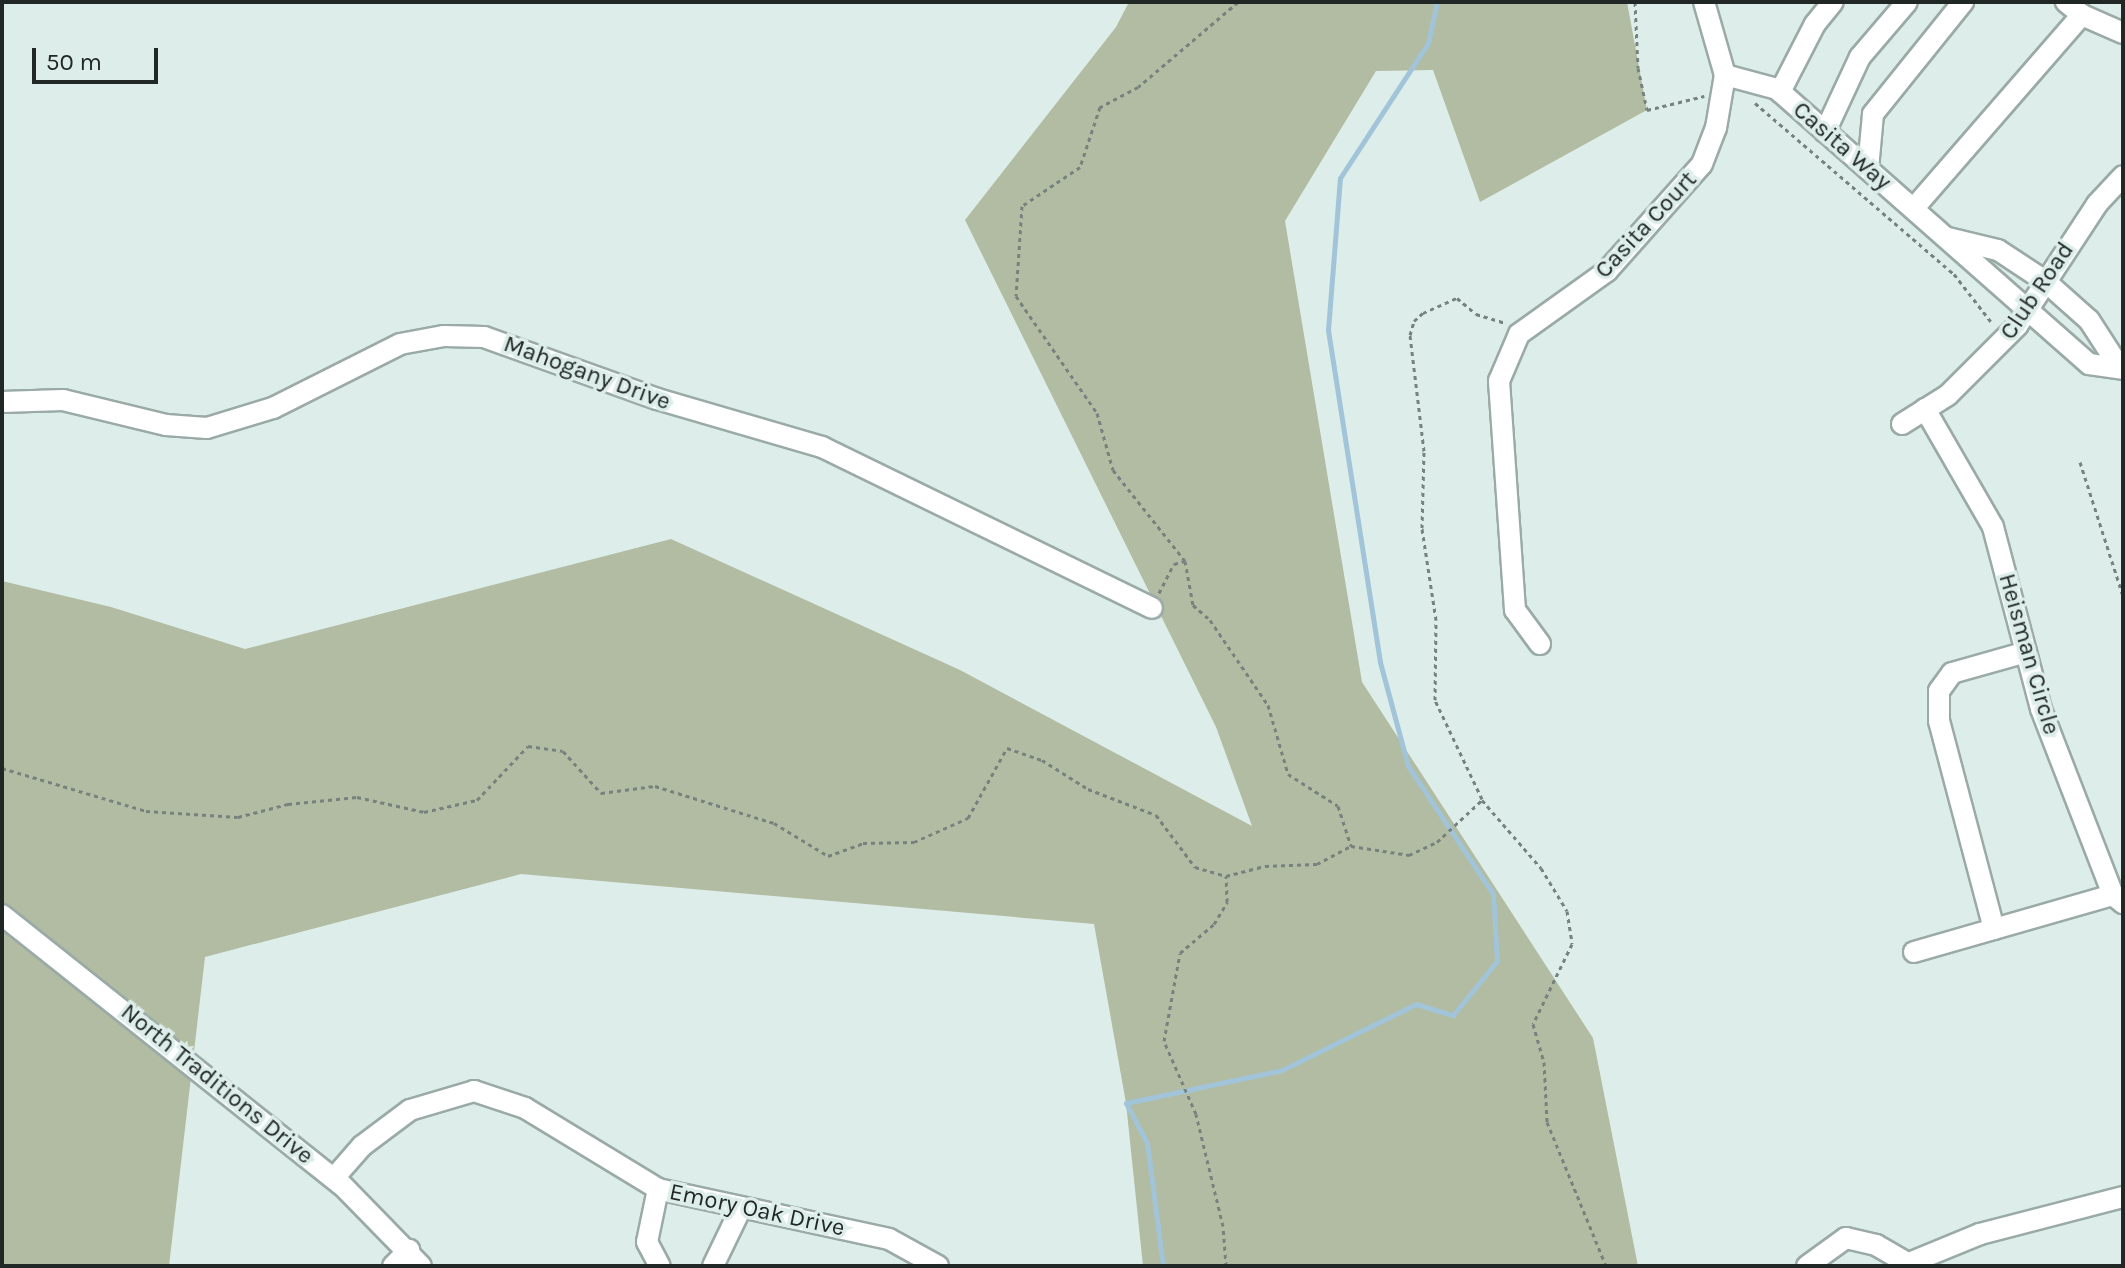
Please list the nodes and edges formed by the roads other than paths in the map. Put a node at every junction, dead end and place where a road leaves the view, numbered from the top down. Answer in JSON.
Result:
{"nodes":[{"id":1,"x":1704,"y":2,"type":"edge"},
{"id":2,"x":1833,"y":2,"type":"edge"},
{"id":3,"x":1907,"y":2,"type":"edge"},
{"id":4,"x":1963,"y":2,"type":"edge"},
{"id":5,"x":2074,"y":9,"type":"edge"},
{"id":6,"x":2123,"y":33,"type":"edge"},
{"id":7,"x":1724,"y":84,"type":"junction"},
{"id":8,"x":1780,"y":92,"type":"junction"},
{"id":9,"x":1825,"y":132,"type":"junction"},
{"id":10,"x":1868,"y":169,"type":"junction"},
{"id":11,"x":2123,"y":176,"type":"edge"},
{"id":12,"x":1914,"y":208,"type":"junction"},
{"id":13,"x":1948,"y":238,"type":"junction"},
{"id":14,"x":2045,"y":281,"type":"junction"},
{"id":15,"x":2023,"y":318,"type":"junction"},
{"id":16,"x":2122,"y":368,"type":"edge"},
{"id":17,"x":2,"y":402,"type":"edge"},
{"id":18,"x":1925,"y":409,"type":"junction"},
{"id":19,"x":1902,"y":424,"type":"dead end"},
{"id":20,"x":1152,"y":608,"type":"road end"},
{"id":21,"x":1540,"y":644,"type":"dead end"},
{"id":22,"x":2026,"y":652,"type":"junction"},
{"id":23,"x":2118,"y":899,"type":"edge"},
{"id":24,"x":2,"y":915,"type":"edge"},
{"id":25,"x":1994,"y":929,"type":"junction"},
{"id":26,"x":1914,"y":952,"type":"dead end"},
{"id":27,"x":334,"y":1178,"type":"junction"},
{"id":28,"x":658,"y":1189,"type":"junction"},
{"id":29,"x":2123,"y":1197,"type":"edge"},
{"id":30,"x":741,"y":1208,"type":"junction"},
{"id":31,"x":415,"y":1258,"type":"edge"},
{"id":32,"x":1904,"y":1264,"type":"edge"},
{"id":33,"x":393,"y":1266,"type":"edge"},
{"id":34,"x":660,"y":1266,"type":"edge"},
{"id":35,"x":713,"y":1266,"type":"edge"},
{"id":36,"x":938,"y":1266,"type":"edge"},
{"id":37,"x":1807,"y":1266,"type":"edge"}],
"edges":[{"from":1,"to":7,"type":"street"},
{"from":2,"to":8,"type":"street"},
{"from":3,"to":9,"type":"street"},
{"from":4,"to":10,"type":"street"},
{"from":5,"to":6,"type":"street"},
{"from":5,"to":12,"type":"street"},
{"from":7,"to":8,"type":"street","name":"Casita Way"},
{"from":7,"to":21,"type":"street","name":"Casita Court"},
{"from":8,"to":9,"type":"street","name":"Casita Way"},
{"from":9,"to":10,"type":"street","name":"Casita Way"},
{"from":10,"to":12,"type":"street","name":"Casita Way"},
{"from":11,"to":14,"type":"street","name":"Club Road"},
{"from":12,"to":13,"type":"street","name":"Casita Way"},
{"from":13,"to":14,"type":"street","name":"Casita Way"},
{"from":13,"to":15,"type":"street","name":"Casita Way"},
{"from":14,"to":15,"type":"street","name":"Club Road"},
{"from":14,"to":16,"type":"street","name":"Casita Way"},
{"from":15,"to":16,"type":"street","name":"Casita Way"},
{"from":15,"to":18,"type":"street","name":"Club Road"},
{"from":17,"to":20,"type":"street","name":"Mahogany Drive"},
{"from":18,"to":19,"type":"street","name":"Club Road"},
{"from":18,"to":22,"type":"street","name":"Heisman Circle"},
{"from":22,"to":23,"type":"street","name":"Heisman Circle"},
{"from":22,"to":25,"type":"street"},
{"from":23,"to":25,"type":"street"},
{"from":24,"to":27,"type":"street","name":"North Traditions Drive"},
{"from":25,"to":26,"type":"street"},
{"from":27,"to":28,"type":"street","name":"Emory Oak Drive"},
{"from":27,"to":31,"type":"street","name":"North Traditions Drive"},
{"from":28,"to":30,"type":"street","name":"Emory Oak Drive"},
{"from":28,"to":34,"type":"street"},
{"from":29,"to":32,"type":"street"},
{"from":30,"to":35,"type":"street"},
{"from":30,"to":36,"type":"street","name":"Emory Oak Drive"},
{"from":31,"to":33,"type":"street"},
{"from":32,"to":37,"type":"street"}]}
